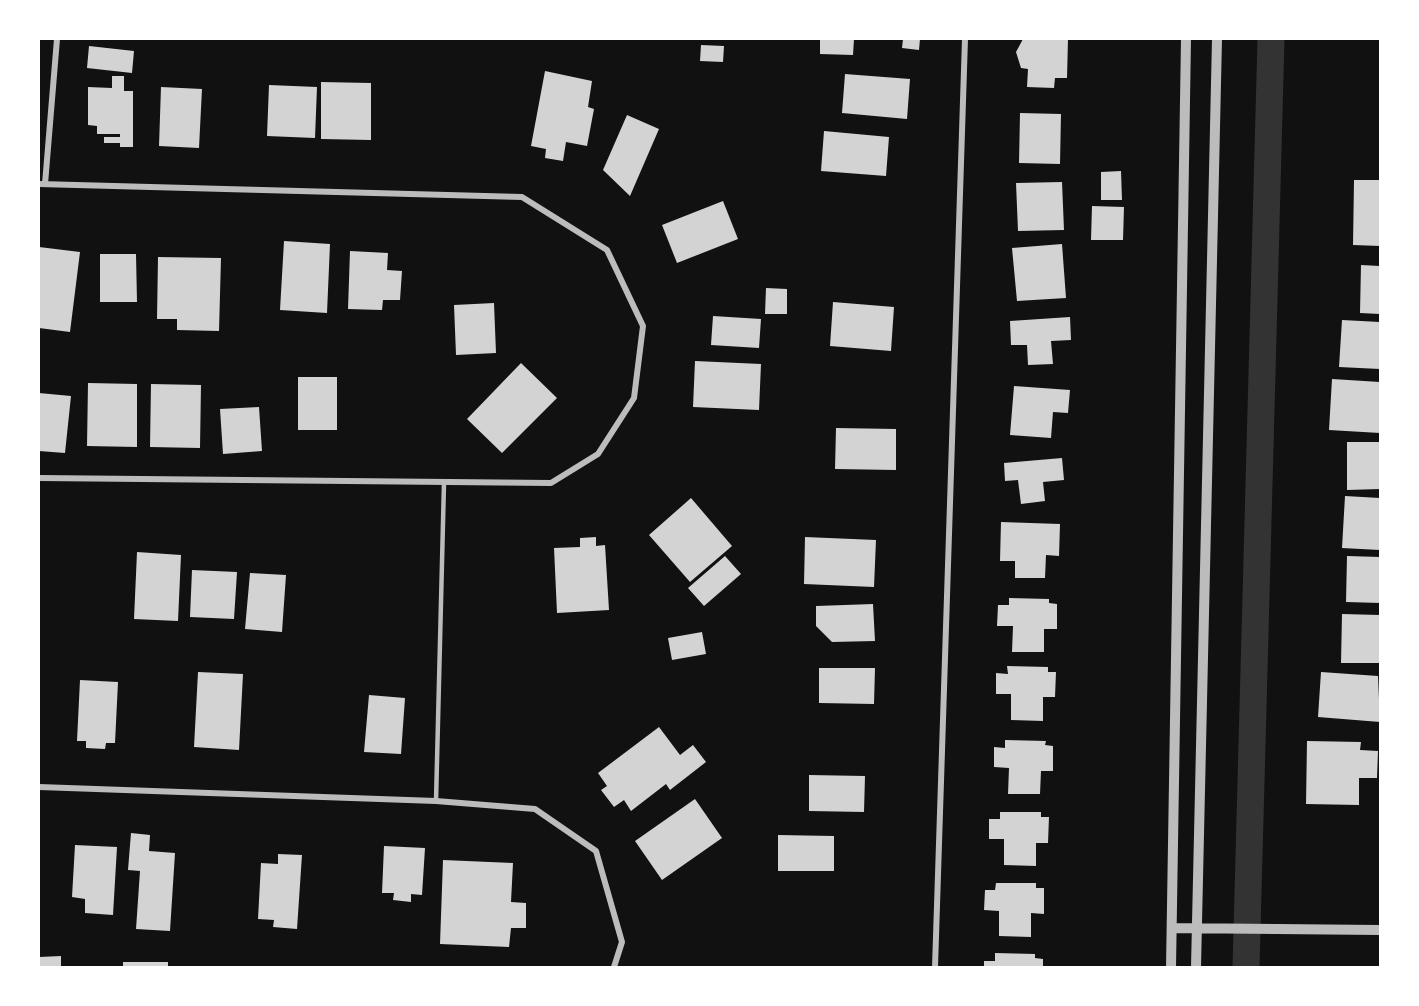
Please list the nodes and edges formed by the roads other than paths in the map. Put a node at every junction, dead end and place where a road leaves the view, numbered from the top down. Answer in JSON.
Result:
{"nodes":[{"id":1,"x":57,"y":39,"type":"edge"},
{"id":2,"x":965,"y":39,"type":"edge"},
{"id":3,"x":1186,"y":39,"type":"edge"},
{"id":4,"x":1217,"y":39,"type":"edge"},
{"id":5,"x":42,"y":184,"type":"edge"},
{"id":6,"x":39,"y":478,"type":"edge"},
{"id":7,"x":444,"y":483,"type":"junction"},
{"id":8,"x":39,"y":787,"type":"edge"},
{"id":9,"x":436,"y":801,"type":"junction"},
{"id":10,"x":1197,"y":927,"type":"junction"},
{"id":11,"x":1172,"y":928,"type":"junction"},
{"id":12,"x":1380,"y":930,"type":"edge"},
{"id":13,"x":614,"y":967,"type":"edge"},
{"id":14,"x":934,"y":967,"type":"edge"},
{"id":15,"x":1171,"y":967,"type":"edge"},
{"id":16,"x":1196,"y":967,"type":"edge"}],
"edges":[{"from":1,"to":5,"type":"street"},
{"from":2,"to":14,"type":"street"},
{"from":3,"to":11,"type":"street"},
{"from":4,"to":10,"type":"street"},
{"from":5,"to":7,"type":"street"},
{"from":6,"to":7,"type":"street"},
{"from":7,"to":9,"type":"lane"},
{"from":8,"to":9,"type":"street"},
{"from":9,"to":13,"type":"street"},
{"from":10,"to":11,"type":"street"},
{"from":10,"to":12,"type":"street"},
{"from":10,"to":16,"type":"street"},
{"from":11,"to":15,"type":"street"}]}
